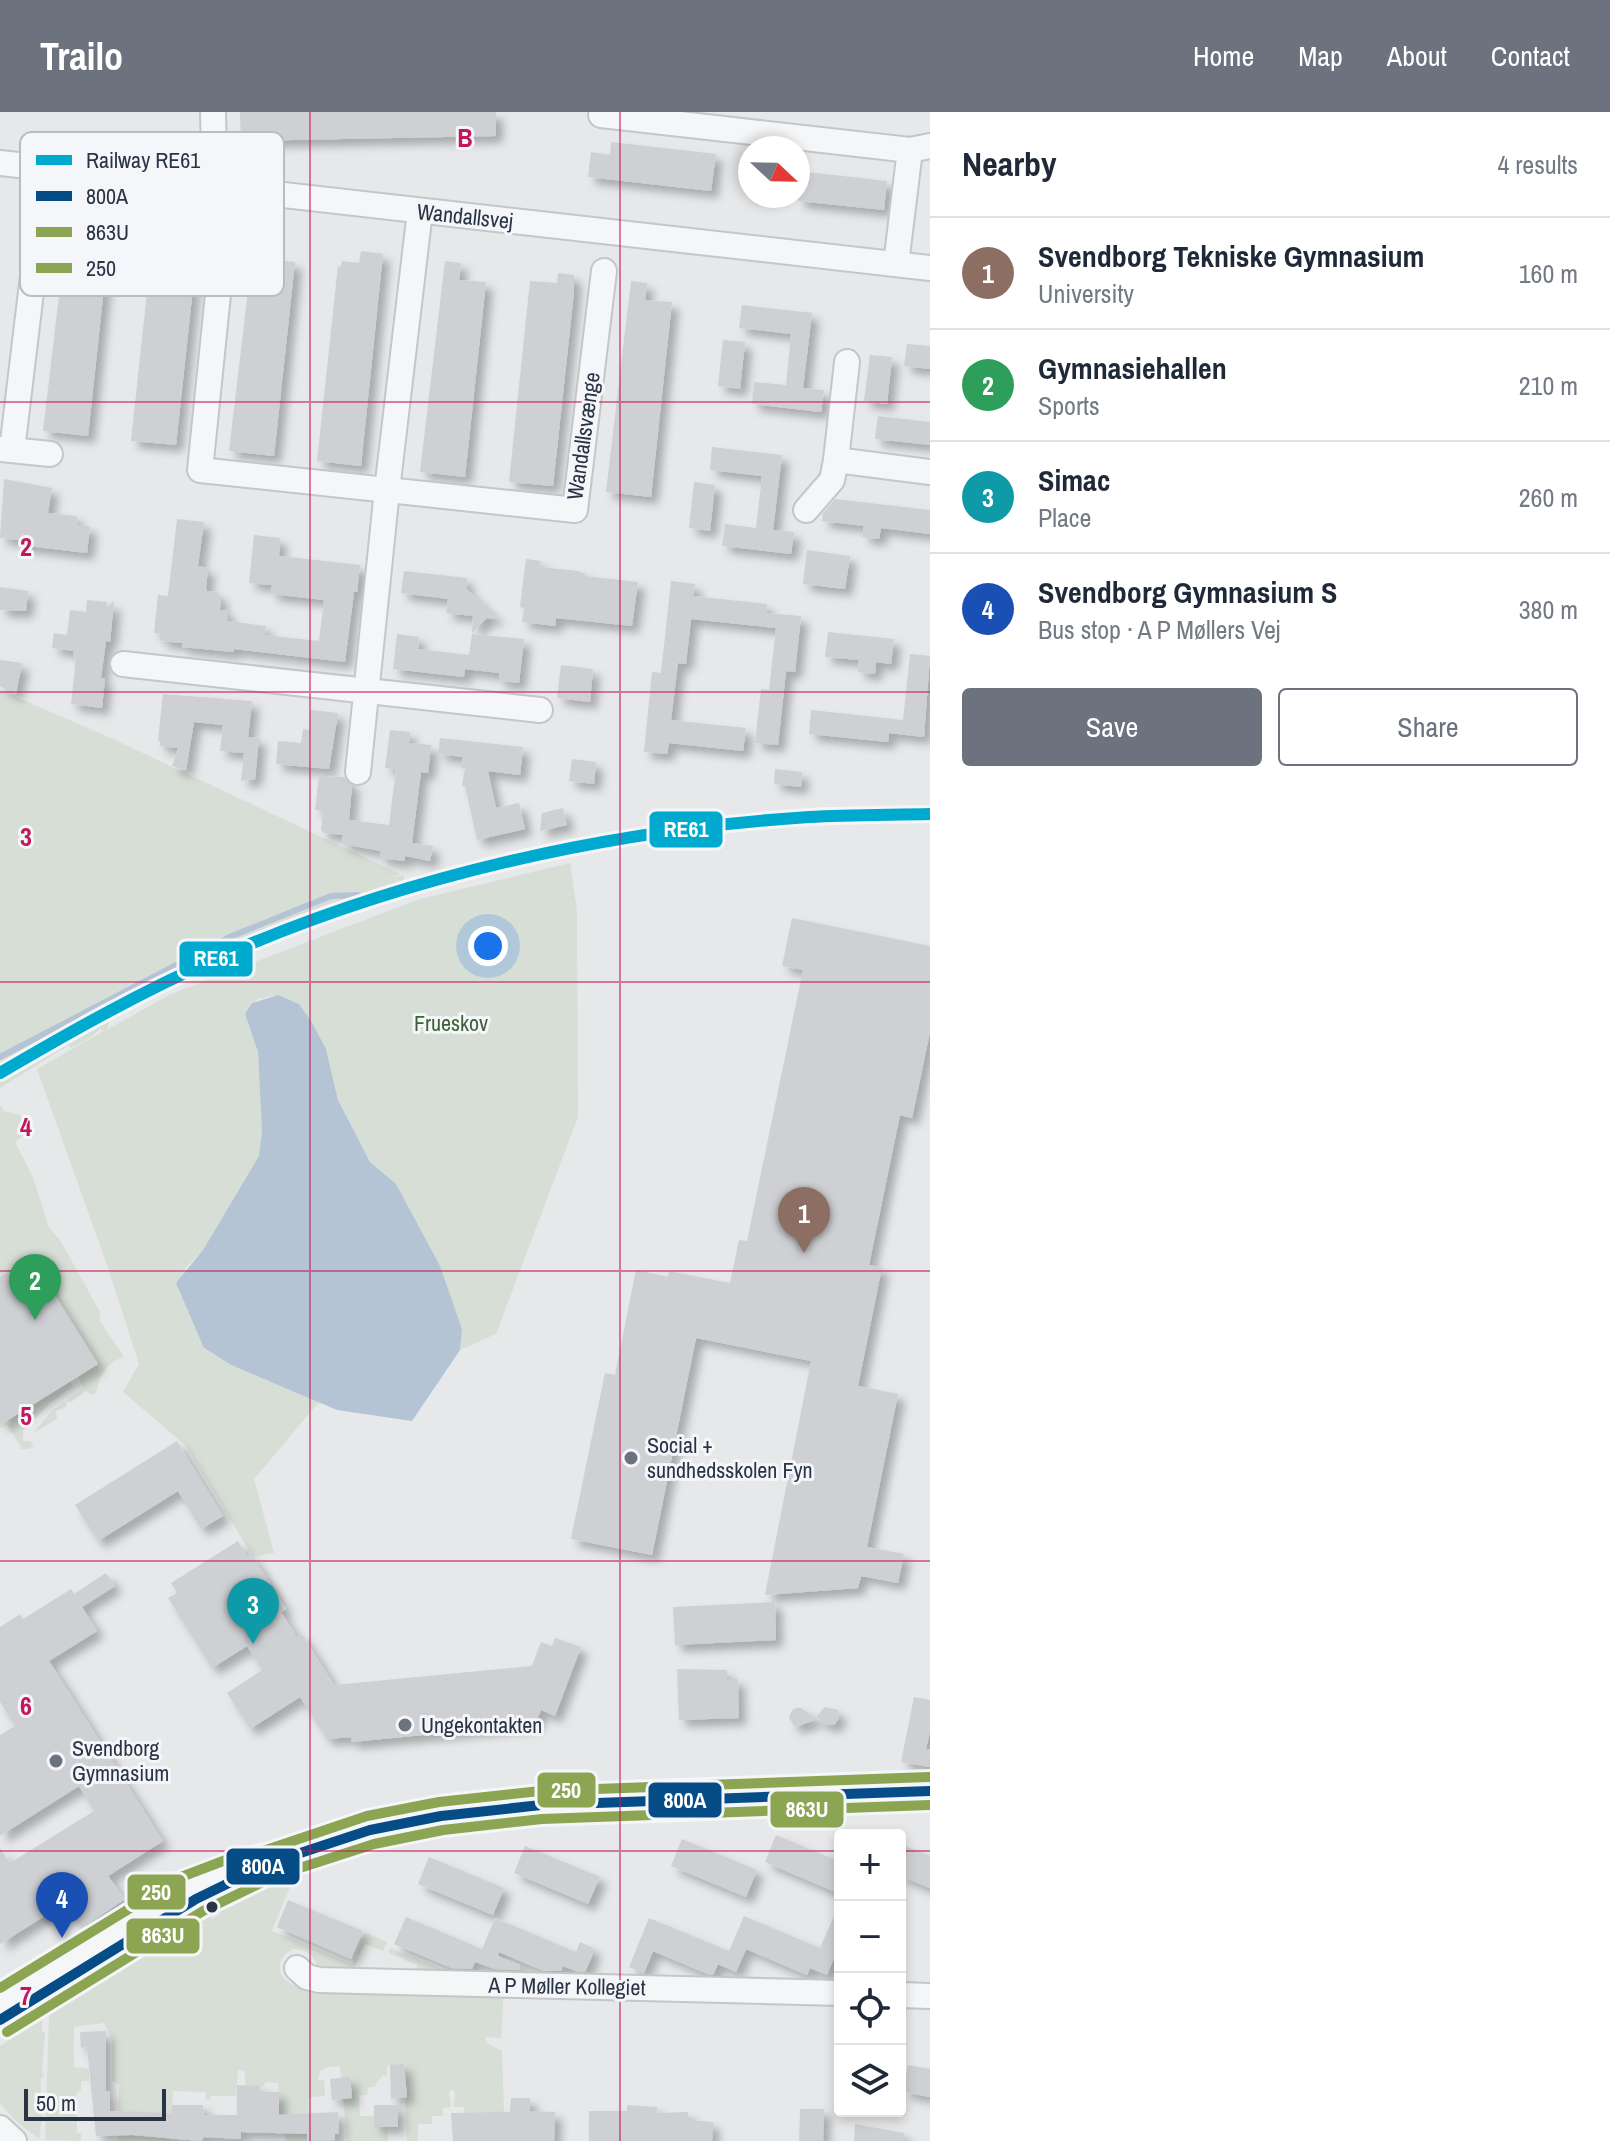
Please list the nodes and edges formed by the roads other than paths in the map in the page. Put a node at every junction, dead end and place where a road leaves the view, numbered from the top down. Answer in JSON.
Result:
{"nodes":[{"id":1,"x":213,"y":112,"type":"edge"},
{"id":2,"x":601,"y":115,"type":"dead end"},
{"id":3,"x":657,"y":117,"type":"edge"},
{"id":4,"x":772,"y":123,"type":"edge"},
{"id":5,"x":214,"y":132,"type":"edge"},
{"id":6,"x":920,"y":148,"type":"edge"},
{"id":7,"x":0,"y":163,"type":"edge"},
{"id":8,"x":20,"y":165,"type":"edge"},
{"id":9,"x":284,"y":196,"type":"edge"},
{"id":10,"x":420,"y":211,"type":"junction"},
{"id":11,"x":896,"y":264,"type":"junction"},
{"id":12,"x":930,"y":268,"type":"edge"},
{"id":13,"x":604,"y":271,"type":"dead end"},
{"id":14,"x":28,"y":296,"type":"edge"},
{"id":15,"x":218,"y":296,"type":"edge"},
{"id":16,"x":847,"y":362,"type":"dead end"},
{"id":17,"x":6,"y":450,"type":"edge"},
{"id":18,"x":50,"y":454,"type":"dead end"},
{"id":19,"x":836,"y":460,"type":"junction"},
{"id":20,"x":930,"y":472,"type":"edge"},
{"id":21,"x":387,"y":490,"type":"junction"},
{"id":22,"x":806,"y":510,"type":"dead end"},
{"id":23,"x":123,"y":664,"type":"dead end"},
{"id":24,"x":367,"y":692,"type":"junction"},
{"id":25,"x":540,"y":710,"type":"dead end"},
{"id":26,"x":358,"y":772,"type":"dead end"},
{"id":27,"x":930,"y":1791,"type":"edge"},
{"id":28,"x":270,"y":1863,"type":"junction"},
{"id":29,"x":297,"y":1968,"type":"dead end"},
{"id":30,"x":834,"y":1993,"type":"edge"},
{"id":31,"x":906,"y":1995,"type":"edge"},
{"id":32,"x":930,"y":1996,"type":"edge"},
{"id":33,"x":0,"y":2004,"type":"edge"},
{"id":34,"x":0,"y":2020,"type":"edge"},
{"id":35,"x":0,"y":2128,"type":"edge"},
{"id":36,"x":14,"y":2141,"type":"edge"}],
"edges":[{"from":1,"to":5,"type":"street"},
{"from":2,"to":3,"type":"street"},
{"from":3,"to":4,"type":"street"},
{"from":4,"to":6,"type":"street"},
{"from":6,"to":11,"type":"street"},
{"from":7,"to":8,"type":"street","name":"Wandallsvej"},
{"from":9,"to":10,"type":"street","name":"Wandallsvej"},
{"from":10,"to":11,"type":"street","name":"Wandallsvej"},
{"from":10,"to":21,"type":"street"},
{"from":11,"to":12,"type":"street","name":"Wandallsvej"},
{"from":13,"to":21,"type":"street","name":"Wandallsvænge"},
{"from":14,"to":17,"type":"street"},
{"from":15,"to":21,"type":"street","name":"Wandallsvænge"},
{"from":16,"to":19,"type":"street"},
{"from":17,"to":18,"type":"street"},
{"from":19,"to":20,"type":"street"},
{"from":19,"to":22,"type":"street"},
{"from":21,"to":24,"type":"street"},
{"from":23,"to":24,"type":"street"},
{"from":24,"to":25,"type":"street"},
{"from":24,"to":26,"type":"street"},
{"from":27,"to":28,"type":"street"},
{"from":28,"to":33,"type":"street"},
{"from":28,"to":34,"type":"street"},
{"from":29,"to":30,"type":"street","name":"A P Møller Kollegiet"},
{"from":31,"to":32,"type":"street"},
{"from":35,"to":36,"type":"street"}]}
